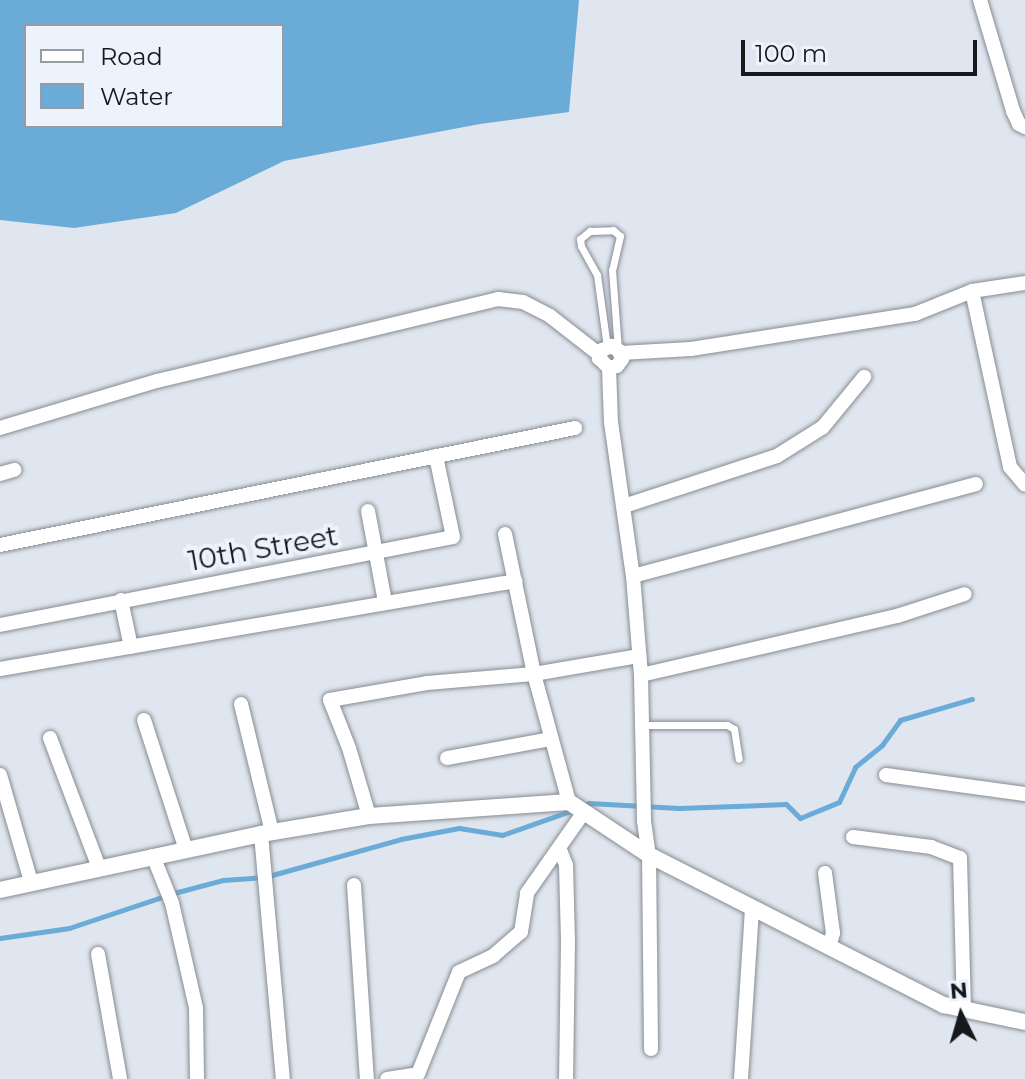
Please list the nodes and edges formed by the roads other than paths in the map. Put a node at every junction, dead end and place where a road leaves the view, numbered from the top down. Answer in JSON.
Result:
{"nodes":[{"id":1,"x":980,"y":0,"type":"edge"},
{"id":2,"x":1025,"y":127,"type":"edge"},
{"id":3,"x":1025,"y":283,"type":"edge"},
{"id":4,"x":972,"y":291,"type":"junction"},
{"id":5,"x":611,"y":351,"type":"junction"},
{"id":6,"x":864,"y":377,"type":"dead end"},
{"id":7,"x":0,"y":428,"type":"edge"},
{"id":8,"x":575,"y":428,"type":"dead end"},
{"id":9,"x":436,"y":456,"type":"junction"},
{"id":10,"x":976,"y":484,"type":"dead end"},
{"id":11,"x":1025,"y":485,"type":"edge"},
{"id":12,"x":624,"y":506,"type":"junction"},
{"id":13,"x":368,"y":511,"type":"dead end"},
{"id":14,"x":505,"y":534,"type":"dead end"},
{"id":15,"x":0,"y":545,"type":"edge"},
{"id":16,"x":377,"y":554,"type":"junction"},
{"id":17,"x":633,"y":576,"type":"junction"},
{"id":18,"x":516,"y":581,"type":"junction"},
{"id":19,"x":965,"y":594,"type":"dead end"},
{"id":20,"x":121,"y":600,"type":"junction"},
{"id":21,"x":385,"y":602,"type":"junction"},
{"id":22,"x":0,"y":625,"type":"edge"},
{"id":23,"x":131,"y":647,"type":"junction"},
{"id":24,"x":639,"y":656,"type":"junction"},
{"id":25,"x":0,"y":669,"type":"edge"},
{"id":26,"x":534,"y":674,"type":"junction"},
{"id":27,"x":641,"y":675,"type":"junction"},
{"id":28,"x":241,"y":704,"type":"dead end"},
{"id":29,"x":144,"y":720,"type":"dead end"},
{"id":30,"x":642,"y":725,"type":"junction"},
{"id":31,"x":50,"y":738,"type":"dead end"},
{"id":32,"x":551,"y":739,"type":"junction"},
{"id":33,"x":447,"y":758,"type":"dead end"},
{"id":34,"x":739,"y":759,"type":"dead end"},
{"id":35,"x":0,"y":775,"type":"edge"},
{"id":36,"x":886,"y":775,"type":"dead end"},
{"id":37,"x":1025,"y":794,"type":"edge"},
{"id":38,"x":577,"y":807,"type":"junction"},
{"id":39,"x":369,"y":816,"type":"junction"},
{"id":40,"x":267,"y":833,"type":"junction"},
{"id":41,"x":853,"y":837,"type":"dead end"},
{"id":42,"x":186,"y":850,"type":"junction"},
{"id":43,"x":560,"y":850,"type":"junction"},
{"id":44,"x":649,"y":855,"type":"junction"},
{"id":45,"x":153,"y":856,"type":"junction"},
{"id":46,"x":99,"y":868,"type":"junction"},
{"id":47,"x":825,"y":873,"type":"dead end"},
{"id":48,"x":31,"y":882,"type":"junction"},
{"id":49,"x":354,"y":885,"type":"dead end"},
{"id":50,"x":0,"y":890,"type":"edge"},
{"id":51,"x":752,"y":907,"type":"junction"},
{"id":52,"x":829,"y":947,"type":"junction"},
{"id":53,"x":98,"y":954,"type":"dead end"},
{"id":54,"x":964,"y":1009,"type":"junction"},
{"id":55,"x":1025,"y":1022,"type":"edge"},
{"id":56,"x":651,"y":1049,"type":"dead end"},
{"id":57,"x":120,"y":1079,"type":"edge"},
{"id":58,"x":197,"y":1079,"type":"edge"},
{"id":59,"x":283,"y":1079,"type":"edge"},
{"id":60,"x":367,"y":1079,"type":"edge"},
{"id":61,"x":387,"y":1079,"type":"edge"},
{"id":62,"x":566,"y":1079,"type":"edge"},
{"id":63,"x":741,"y":1079,"type":"edge"}],
"edges":[{"from":1,"to":2,"type":"street"},
{"from":3,"to":4,"type":"street"},
{"from":4,"to":5,"type":"street"},
{"from":4,"to":11,"type":"street"},
{"from":5,"to":5,"type":"lane"},
{"from":5,"to":7,"type":"street"},
{"from":5,"to":12,"type":"street"},
{"from":6,"to":12,"type":"street"},
{"from":8,"to":9,"type":"street"},
{"from":9,"to":15,"type":"street"},
{"from":9,"to":16,"type":"street","name":"10th Street"},
{"from":10,"to":17,"type":"street"},
{"from":12,"to":17,"type":"street"},
{"from":13,"to":16,"type":"street"},
{"from":14,"to":18,"type":"street"},
{"from":16,"to":20,"type":"street","name":"10th Street"},
{"from":16,"to":21,"type":"street"},
{"from":17,"to":24,"type":"street"},
{"from":18,"to":21,"type":"street"},
{"from":18,"to":26,"type":"street"},
{"from":19,"to":27,"type":"street"},
{"from":20,"to":22,"type":"street","name":"10th Street"},
{"from":20,"to":23,"type":"street"},
{"from":21,"to":23,"type":"street"},
{"from":23,"to":25,"type":"street"},
{"from":24,"to":26,"type":"street"},
{"from":24,"to":27,"type":"street"},
{"from":26,"to":32,"type":"street"},
{"from":26,"to":39,"type":"street"},
{"from":27,"to":30,"type":"street"},
{"from":28,"to":40,"type":"street"},
{"from":29,"to":42,"type":"street"},
{"from":30,"to":34,"type":"lane"},
{"from":30,"to":44,"type":"street"},
{"from":31,"to":46,"type":"street"},
{"from":32,"to":33,"type":"street"},
{"from":32,"to":38,"type":"street"},
{"from":35,"to":48,"type":"street"},
{"from":36,"to":37,"type":"street"},
{"from":38,"to":39,"type":"street"},
{"from":38,"to":43,"type":"street"},
{"from":38,"to":44,"type":"street"},
{"from":39,"to":40,"type":"street"},
{"from":40,"to":42,"type":"street"},
{"from":40,"to":59,"type":"street"},
{"from":41,"to":54,"type":"street"},
{"from":42,"to":45,"type":"street"},
{"from":43,"to":61,"type":"street"},
{"from":43,"to":62,"type":"street"},
{"from":44,"to":51,"type":"street"},
{"from":44,"to":56,"type":"street"},
{"from":45,"to":46,"type":"street"},
{"from":45,"to":58,"type":"street"},
{"from":46,"to":48,"type":"street"},
{"from":47,"to":52,"type":"street"},
{"from":48,"to":50,"type":"street"},
{"from":49,"to":60,"type":"street"},
{"from":51,"to":52,"type":"street"},
{"from":51,"to":63,"type":"street"},
{"from":52,"to":54,"type":"street"},
{"from":53,"to":57,"type":"street"},
{"from":54,"to":55,"type":"street"}]}
